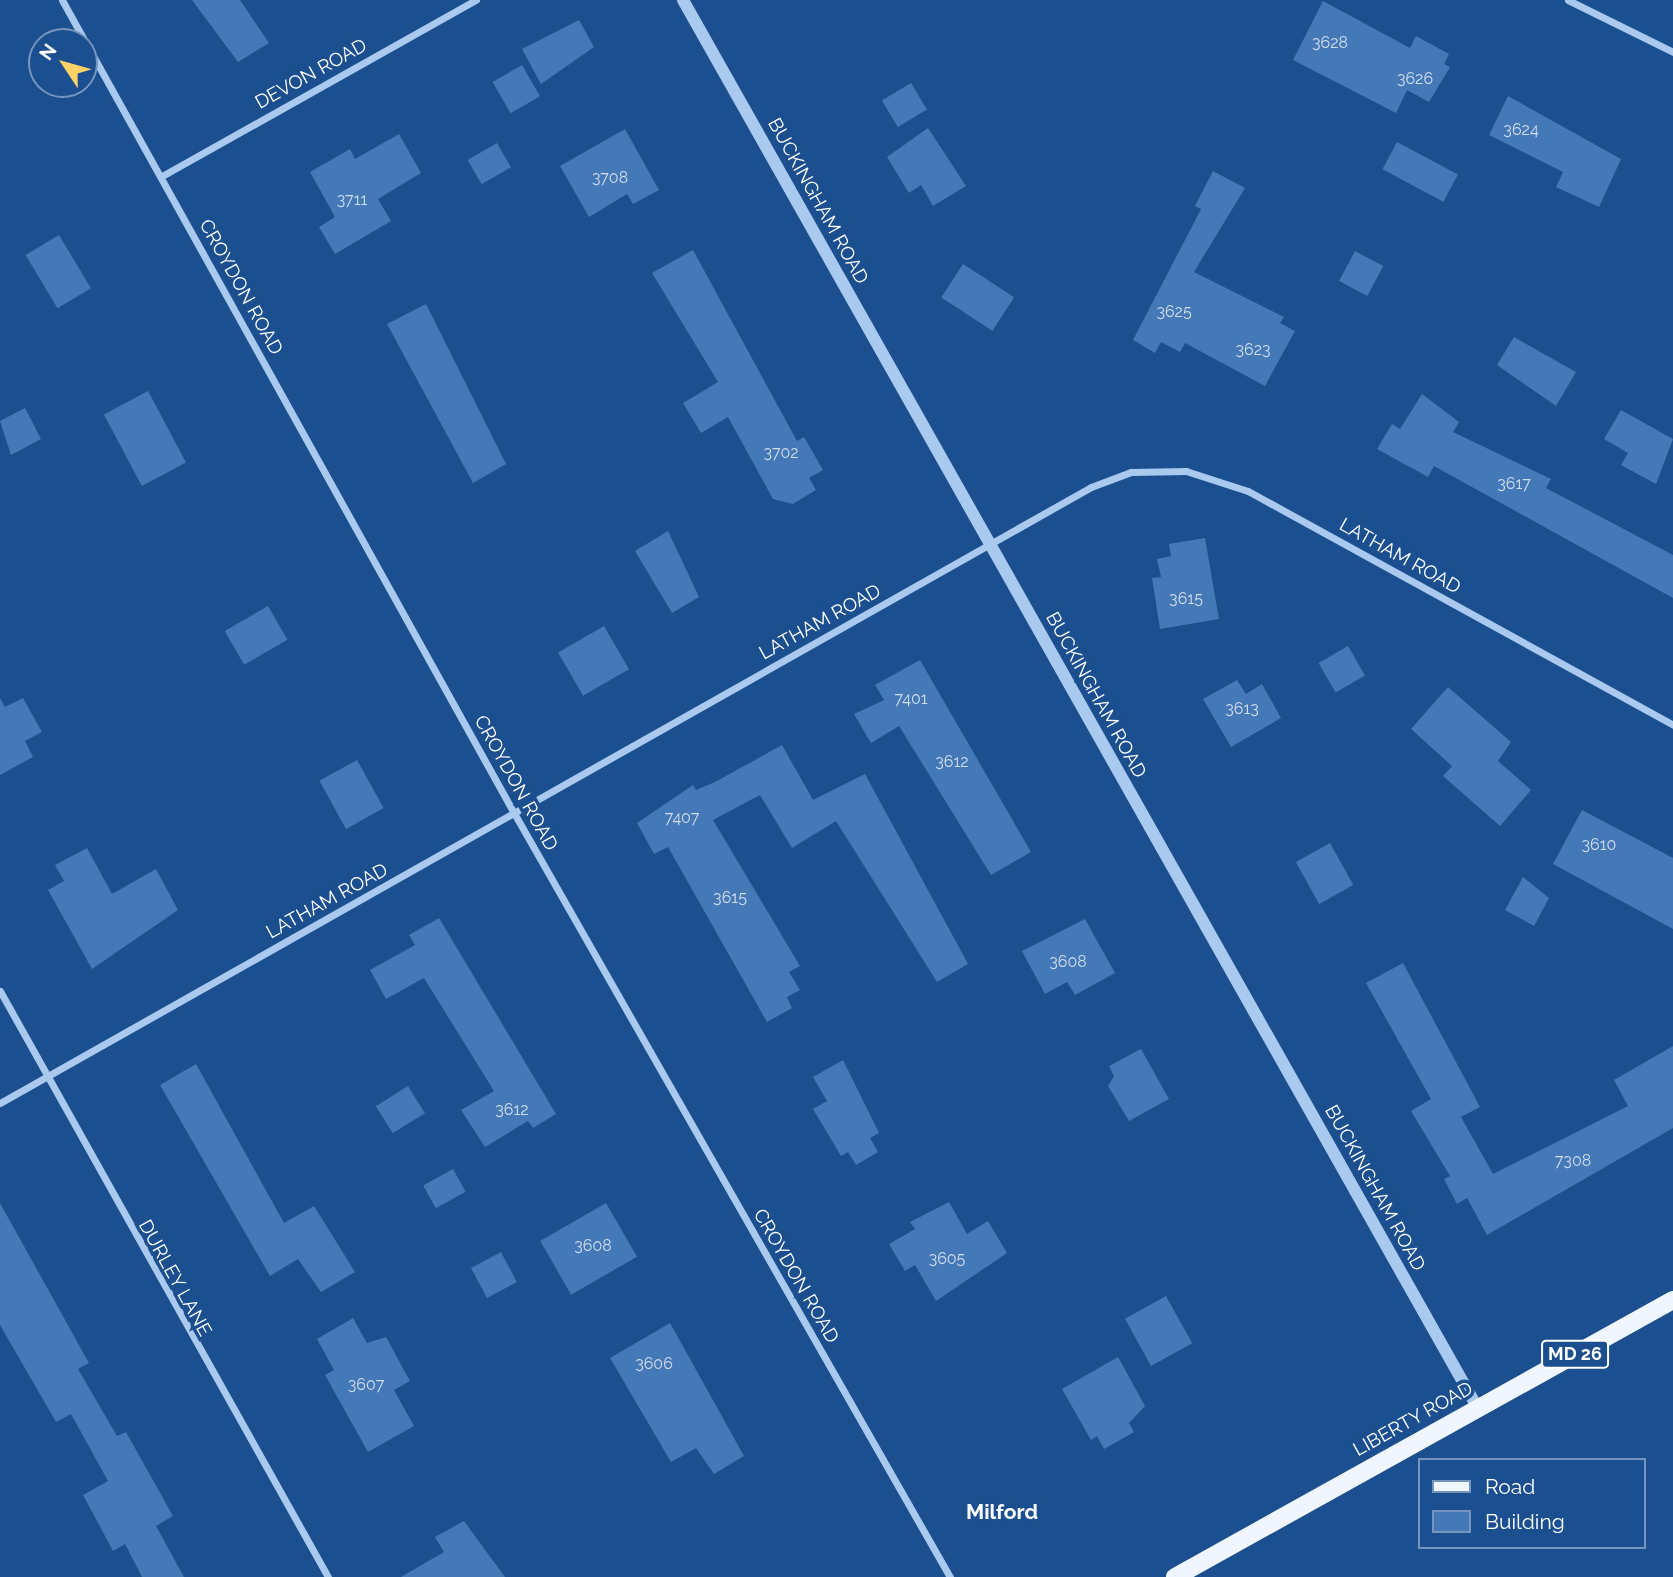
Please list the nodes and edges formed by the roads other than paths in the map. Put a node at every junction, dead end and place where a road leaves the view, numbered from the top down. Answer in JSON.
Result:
{"nodes":[{"id":1,"x":62,"y":0,"type":"edge"},
{"id":2,"x":476,"y":0,"type":"edge"},
{"id":3,"x":683,"y":0,"type":"edge"},
{"id":4,"x":1568,"y":0,"type":"edge"},
{"id":5,"x":1673,"y":52,"type":"edge"},
{"id":6,"x":162,"y":176,"type":"junction"},
{"id":7,"x":989,"y":545,"type":"junction"},
{"id":8,"x":1673,"y":725,"type":"edge"},
{"id":9,"x":514,"y":813,"type":"junction"},
{"id":10,"x":0,"y":991,"type":"edge"},
{"id":11,"x":45,"y":1076,"type":"junction"},
{"id":12,"x":0,"y":1103,"type":"edge"},
{"id":13,"x":1673,"y":1300,"type":"edge"},
{"id":14,"x":1478,"y":1407,"type":"junction"},
{"id":15,"x":327,"y":1577,"type":"edge"},
{"id":16,"x":950,"y":1577,"type":"edge"},
{"id":17,"x":1175,"y":1577,"type":"edge"}],
"edges":[{"from":1,"to":6,"type":"street","name":"CROYDON ROAD"},
{"from":2,"to":6,"type":"street","name":"DEVON ROAD"},
{"from":3,"to":7,"type":"street","name":"BUCKINGHAM ROAD"},
{"from":4,"to":5,"type":"street"},
{"from":6,"to":9,"type":"street","name":"CROYDON ROAD"},
{"from":7,"to":8,"type":"street","name":"LATHAM ROAD"},
{"from":7,"to":9,"type":"street","name":"LATHAM ROAD"},
{"from":7,"to":14,"type":"street","name":"BUCKINGHAM ROAD"},
{"from":9,"to":11,"type":"street","name":"LATHAM ROAD"},
{"from":9,"to":16,"type":"street","name":"CROYDON ROAD"},
{"from":10,"to":11,"type":"street","name":"DURLEY LANE"},
{"from":11,"to":12,"type":"street","name":"LATHAM ROAD"},
{"from":11,"to":15,"type":"street","name":"DURLEY LANE"},
{"from":13,"to":14,"type":"main road","name":"LIBERTY ROAD","number":"MD 26"},
{"from":14,"to":17,"type":"main road","name":"LIBERTY ROAD","number":"MD 26"}]}
